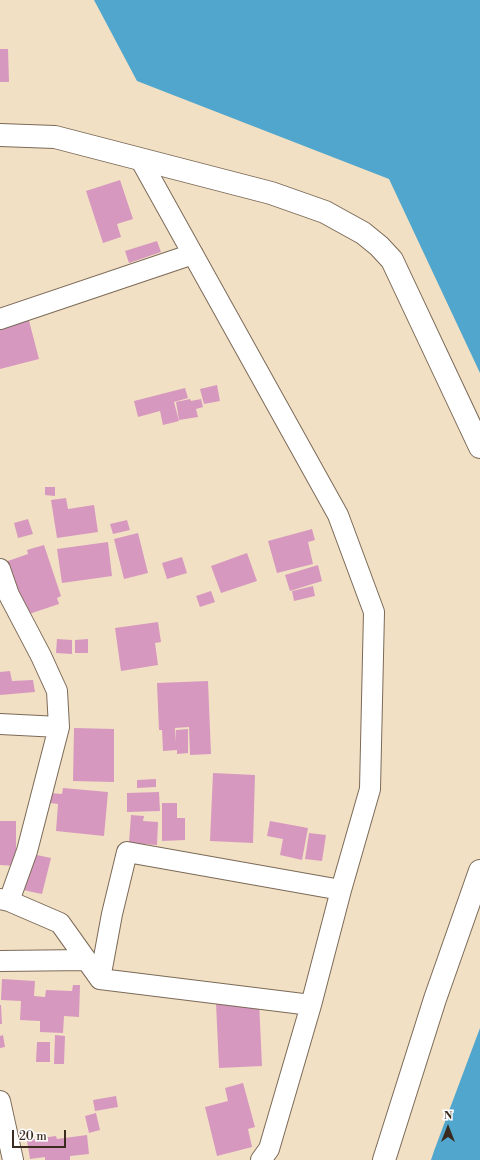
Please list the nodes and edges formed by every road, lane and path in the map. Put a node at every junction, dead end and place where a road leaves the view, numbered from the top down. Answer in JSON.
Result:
{"nodes":[{"id":1,"x":0,"y":135,"type":"edge"},
{"id":2,"x":140,"y":159,"type":"junction"},
{"id":3,"x":193,"y":254,"type":"junction"},
{"id":4,"x":0,"y":319,"type":"edge"},
{"id":5,"x":480,"y":447,"type":"edge"},
{"id":6,"x":0,"y":569,"type":"edge"},
{"id":7,"x":0,"y":724,"type":"edge"},
{"id":8,"x":59,"y":727,"type":"junction"},
{"id":9,"x":480,"y":871,"type":"edge"},
{"id":10,"x":341,"y":890,"type":"junction"},
{"id":11,"x":4,"y":900,"type":"edge"},
{"id":12,"x":86,"y":960,"type":"junction"},
{"id":13,"x":0,"y":961,"type":"edge"},
{"id":14,"x":100,"y":979,"type":"junction"},
{"id":15,"x":311,"y":1005,"type":"junction"},
{"id":16,"x":0,"y":1101,"type":"edge"},
{"id":17,"x":13,"y":1160,"type":"edge"},
{"id":18,"x":260,"y":1160,"type":"edge"},
{"id":19,"x":384,"y":1160,"type":"edge"}],
"edges":[{"from":1,"to":2,"type":"street"},
{"from":2,"to":3,"type":"street"},
{"from":2,"to":5,"type":"street"},
{"from":3,"to":4,"type":"street"},
{"from":3,"to":10,"type":"street"},
{"from":6,"to":8,"type":"street"},
{"from":7,"to":8,"type":"street"},
{"from":8,"to":11,"type":"street"},
{"from":9,"to":19,"type":"street"},
{"from":10,"to":14,"type":"street"},
{"from":10,"to":15,"type":"street"},
{"from":11,"to":12,"type":"street"},
{"from":12,"to":13,"type":"street"},
{"from":12,"to":14,"type":"street"},
{"from":14,"to":15,"type":"street"},
{"from":15,"to":18,"type":"street"},
{"from":16,"to":17,"type":"street"}]}
